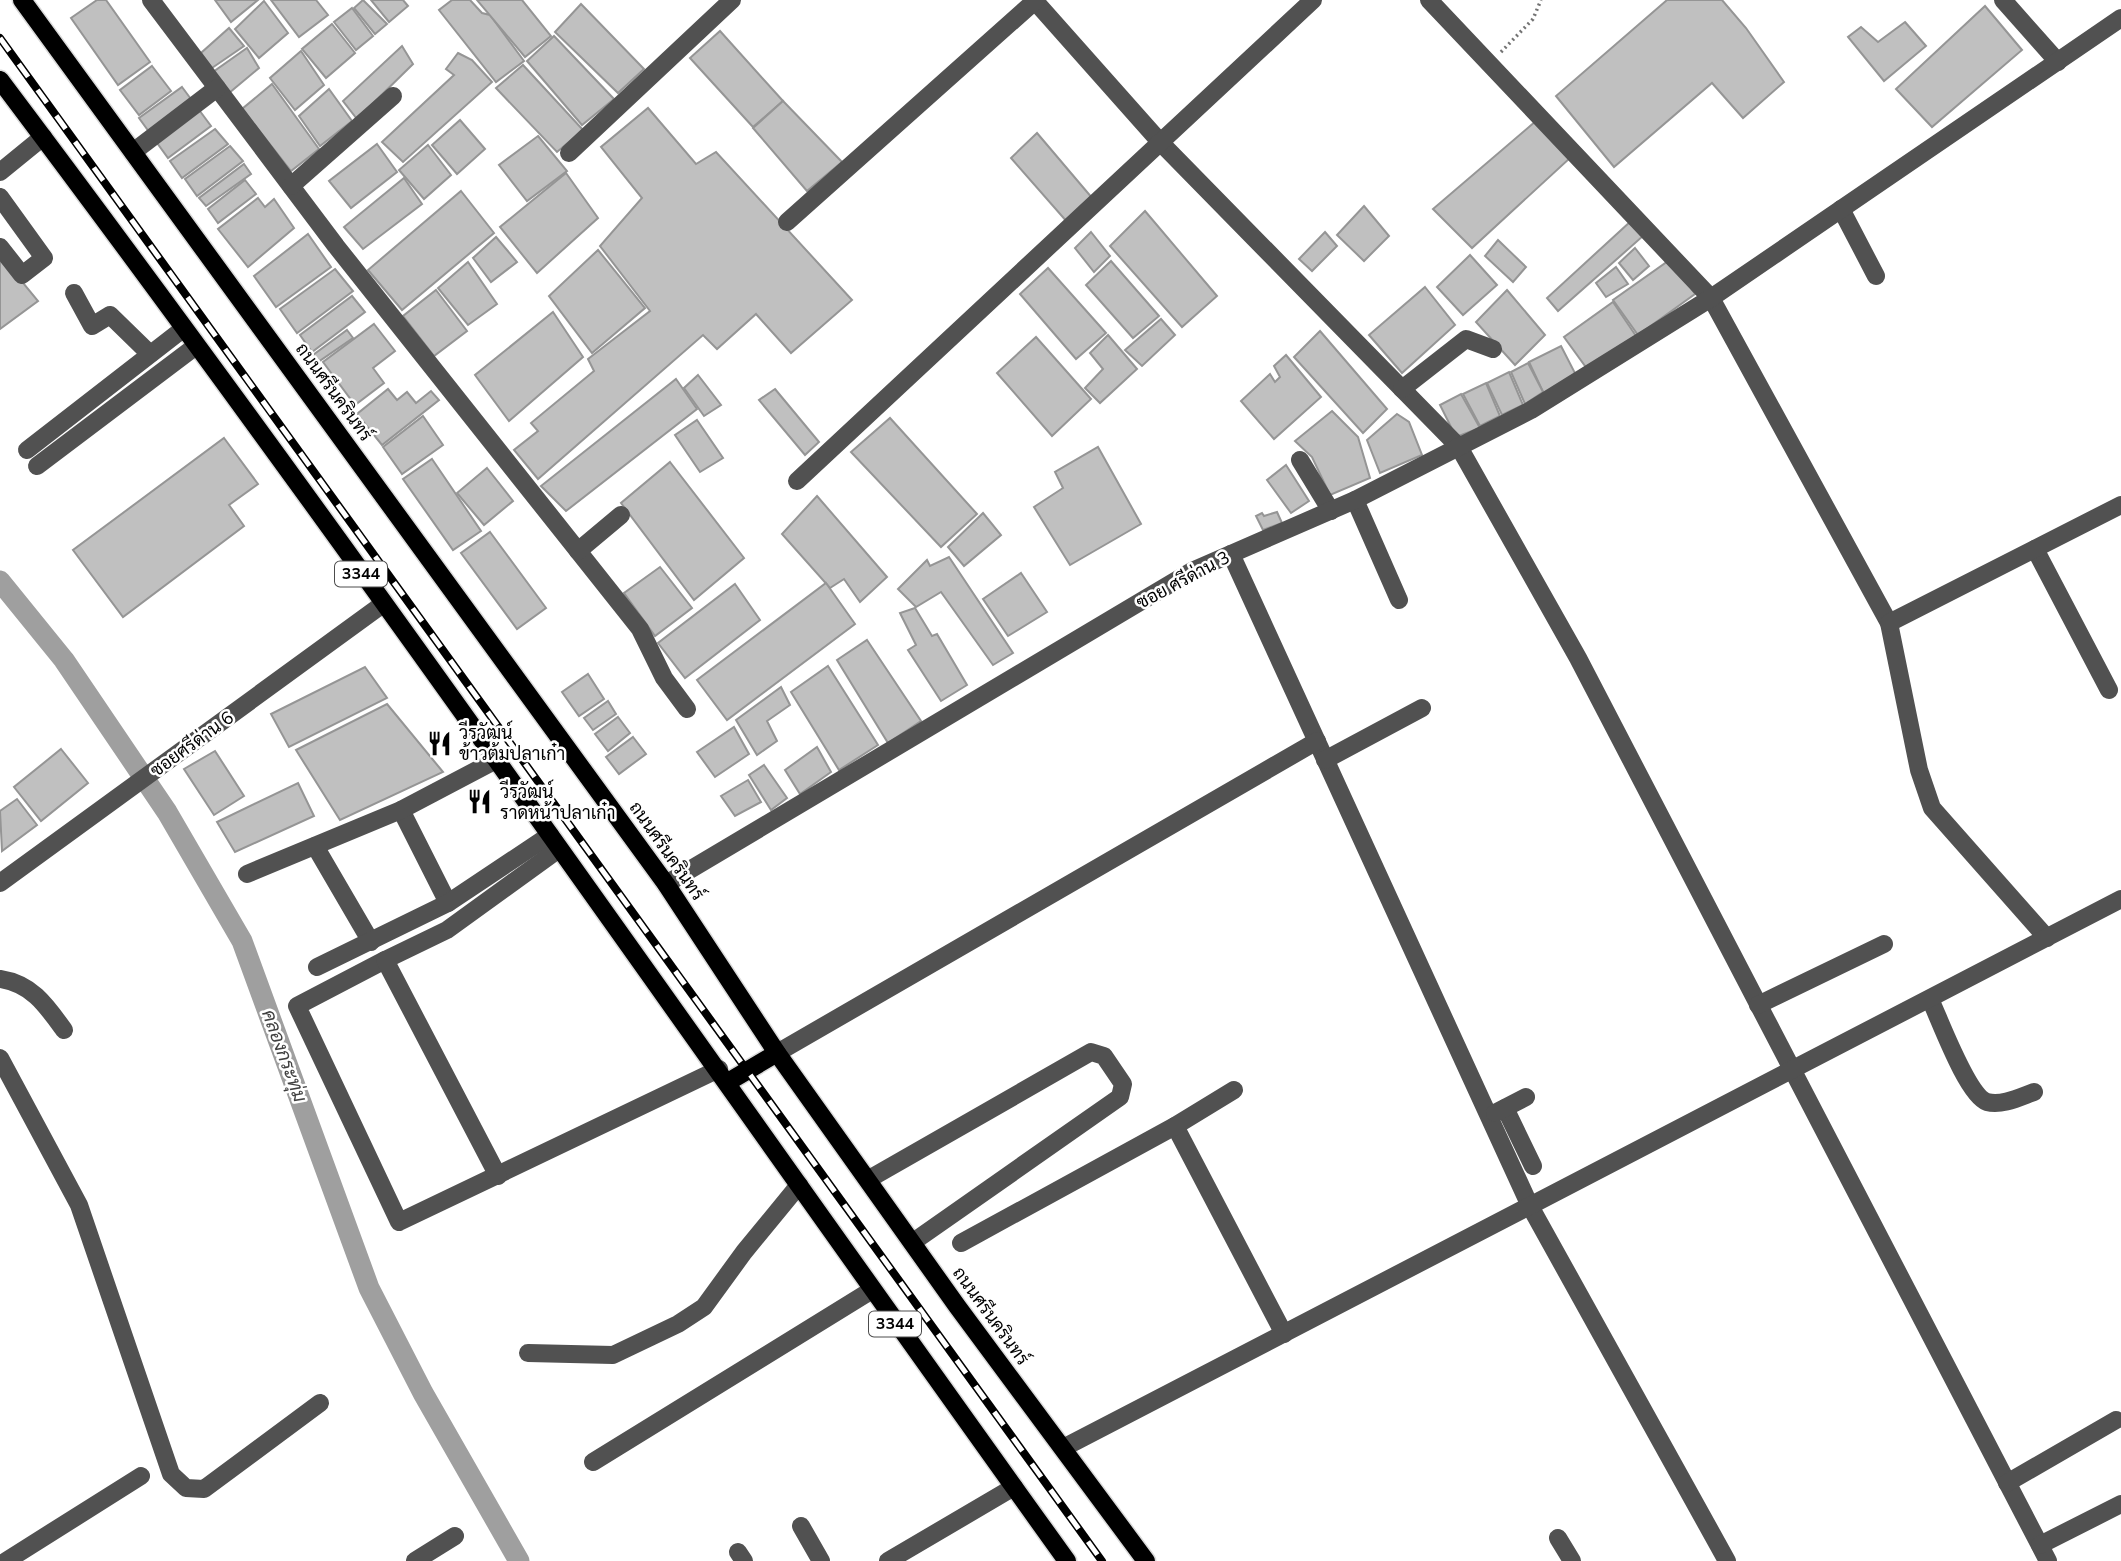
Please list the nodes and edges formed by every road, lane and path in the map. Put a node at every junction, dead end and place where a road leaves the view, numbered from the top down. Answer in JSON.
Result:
{"nodes":[{"id":1,"x":22,"y":0,"type":"edge"},
{"id":2,"x":732,"y":0,"type":"edge"},
{"id":3,"x":1035,"y":0,"type":"edge"},
{"id":4,"x":1314,"y":0,"type":"edge"},
{"id":5,"x":1429,"y":0,"type":"edge"},
{"id":6,"x":1541,"y":0,"type":"edge"},
{"id":7,"x":2003,"y":0,"type":"edge"},
{"id":8,"x":154,"y":1,"type":"edge"},
{"id":9,"x":2121,"y":18,"type":"edge"},
{"id":10,"x":2058,"y":62,"type":"junction"},
{"id":11,"x":1490,"y":64,"type":"junction"},
{"id":12,"x":0,"y":80,"type":"edge"},
{"id":13,"x":217,"y":88,"type":"junction"},
{"id":14,"x":393,"y":96,"type":"dead end"},
{"id":15,"x":43,"y":137,"type":"junction"},
{"id":16,"x":1161,"y":143,"type":"junction"},
{"id":17,"x":133,"y":152,"type":"junction"},
{"id":18,"x":569,"y":153,"type":"dead end"},
{"id":19,"x":0,"y":172,"type":"edge"},
{"id":20,"x":291,"y":186,"type":"junction"},
{"id":21,"x":0,"y":197,"type":"edge"},
{"id":22,"x":1841,"y":209,"type":"junction"},
{"id":23,"x":786,"y":222,"type":"dead end"},
{"id":24,"x":0,"y":247,"type":"edge"},
{"id":25,"x":1876,"y":276,"type":"dead end"},
{"id":26,"x":74,"y":293,"type":"dead end"},
{"id":27,"x":1711,"y":298,"type":"junction"},
{"id":28,"x":183,"y":329,"type":"junction"},
{"id":29,"x":196,"y":346,"type":"junction"},
{"id":30,"x":1493,"y":349,"type":"dead end"},
{"id":31,"x":150,"y":354,"type":"junction"},
{"id":32,"x":1402,"y":389,"type":"junction"},
{"id":33,"x":1459,"y":447,"type":"junction"},
{"id":34,"x":27,"y":450,"type":"dead end"},
{"id":35,"x":1300,"y":460,"type":"dead end"},
{"id":36,"x":37,"y":466,"type":"dead end"},
{"id":37,"x":797,"y":481,"type":"dead end"},
{"id":38,"x":1355,"y":500,"type":"junction"},
{"id":39,"x":2121,"y":505,"type":"edge"},
{"id":40,"x":1331,"y":511,"type":"junction"},
{"id":41,"x":621,"y":515,"type":"dead end"},
{"id":42,"x":2035,"y":549,"type":"junction"},
{"id":43,"x":578,"y":551,"type":"junction"},
{"id":44,"x":1231,"y":554,"type":"junction"},
{"id":45,"x":1399,"y":600,"type":"dead end"},
{"id":46,"x":383,"y":604,"type":"junction"},
{"id":47,"x":1889,"y":623,"type":"junction"},
{"id":48,"x":2109,"y":690,"type":"dead end"},
{"id":49,"x":1422,"y":708,"type":"dead end"},
{"id":50,"x":687,"y":709,"type":"dead end"},
{"id":51,"x":1317,"y":741,"type":"junction"},
{"id":52,"x":496,"y":760,"type":"junction"},
{"id":53,"x":1325,"y":760,"type":"junction"},
{"id":54,"x":401,"y":810,"type":"junction"},
{"id":55,"x":554,"y":842,"type":"junction"},
{"id":56,"x":315,"y":846,"type":"junction"},
{"id":57,"x":247,"y":874,"type":"dead end"},
{"id":58,"x":0,"y":883,"type":"edge"},
{"id":59,"x":666,"y":884,"type":"junction"},
{"id":60,"x":2121,"y":899,"type":"edge"},
{"id":61,"x":448,"y":902,"type":"junction"},
{"id":62,"x":2047,"y":938,"type":"junction"},
{"id":63,"x":371,"y":942,"type":"junction"},
{"id":64,"x":1884,"y":944,"type":"dead end"},
{"id":65,"x":385,"y":960,"type":"junction"},
{"id":66,"x":317,"y":967,"type":"dead end"},
{"id":67,"x":0,"y":979,"type":"edge"},
{"id":68,"x":1930,"y":999,"type":"junction"},
{"id":69,"x":1758,"y":1005,"type":"junction"},
{"id":70,"x":64,"y":1030,"type":"dead end"},
{"id":71,"x":777,"y":1054,"type":"junction"},
{"id":72,"x":0,"y":1058,"type":"edge"},
{"id":73,"x":1793,"y":1071,"type":"junction"},
{"id":74,"x":724,"y":1076,"type":"junction"},
{"id":75,"x":1234,"y":1090,"type":"dead end"},
{"id":76,"x":2034,"y":1092,"type":"dead end"},
{"id":77,"x":1526,"y":1097,"type":"dead end"},
{"id":78,"x":1497,"y":1112,"type":"junction"},
{"id":79,"x":1175,"y":1126,"type":"junction"},
{"id":80,"x":1534,"y":1167,"type":"dead end"},
{"id":81,"x":498,"y":1176,"type":"junction"},
{"id":82,"x":869,"y":1179,"type":"junction"},
{"id":83,"x":799,"y":1185,"type":"junction"},
{"id":84,"x":1530,"y":1206,"type":"junction"},
{"id":85,"x":913,"y":1242,"type":"junction"},
{"id":86,"x":961,"y":1243,"type":"dead end"},
{"id":87,"x":872,"y":1290,"type":"junction"},
{"id":88,"x":1284,"y":1334,"type":"junction"},
{"id":89,"x":528,"y":1353,"type":"dead end"},
{"id":90,"x":320,"y":1402,"type":"dead end"},
{"id":91,"x":2116,"y":1420,"type":"dead end"},
{"id":92,"x":1063,"y":1448,"type":"junction"},
{"id":93,"x":593,"y":1462,"type":"dead end"},
{"id":94,"x":141,"y":1476,"type":"dead end"},
{"id":95,"x":2007,"y":1483,"type":"junction"},
{"id":96,"x":1014,"y":1487,"type":"junction"},
{"id":97,"x":2121,"y":1504,"type":"edge"},
{"id":98,"x":801,"y":1526,"type":"dead end"},
{"id":99,"x":455,"y":1536,"type":"dead end"},
{"id":100,"x":1558,"y":1538,"type":"dead end"},
{"id":101,"x":2044,"y":1553,"type":"edge"},
{"id":102,"x":6,"y":1561,"type":"edge"},
{"id":103,"x":415,"y":1561,"type":"edge"},
{"id":104,"x":821,"y":1561,"type":"edge"},
{"id":105,"x":888,"y":1561,"type":"edge"},
{"id":106,"x":1067,"y":1561,"type":"edge"},
{"id":107,"x":1146,"y":1561,"type":"edge"},
{"id":108,"x":1572,"y":1561,"type":"edge"},
{"id":109,"x":1727,"y":1561,"type":"edge"}],
"edges":[{"from":1,"to":17,"type":"main road","name":"ถนนศรีนครินทร์"},
{"from":2,"to":18,"type":"street"},
{"from":3,"to":16,"type":"street"},
{"from":3,"to":23,"type":"street"},
{"from":4,"to":16,"type":"street"},
{"from":5,"to":11,"type":"street"},
{"from":6,"to":11,"type":"path"},
{"from":7,"to":10,"type":"street"},
{"from":8,"to":13,"type":"street"},
{"from":9,"to":10,"type":"street","name":"ซอย ศรีด่าน 3"},
{"from":10,"to":22,"type":"street","name":"ซอย ศรีด่าน 3"},
{"from":11,"to":27,"type":"street"},
{"from":12,"to":15,"type":"main road","number":"3344"},
{"from":13,"to":17,"type":"street"},
{"from":13,"to":20,"type":"street"},
{"from":14,"to":20,"type":"street"},
{"from":15,"to":19,"type":"street"},
{"from":15,"to":28,"type":"main road","number":"3344"},
{"from":16,"to":32,"type":"street"},
{"from":16,"to":37,"type":"street"},
{"from":17,"to":59,"type":"main road","name":"ถนนศรีนครินทร์"},
{"from":20,"to":43,"type":"street"},
{"from":21,"to":24,"type":"street"},
{"from":22,"to":25,"type":"street"},
{"from":22,"to":27,"type":"street","name":"ซอย ศรีด่าน 3"},
{"from":26,"to":31,"type":"street"},
{"from":27,"to":33,"type":"street","name":"ซอย ศรีด่าน 3"},
{"from":27,"to":47,"type":"street"},
{"from":28,"to":29,"type":"main road","number":"3344"},
{"from":28,"to":31,"type":"street"},
{"from":29,"to":36,"type":"street"},
{"from":29,"to":46,"type":"main road","number":"3344"},
{"from":30,"to":32,"type":"street"},
{"from":31,"to":34,"type":"street"},
{"from":32,"to":33,"type":"street"},
{"from":33,"to":38,"type":"street","name":"ซอย ศรีด่าน 3"},
{"from":33,"to":69,"type":"street"},
{"from":35,"to":40,"type":"street"},
{"from":38,"to":40,"type":"street","name":"ซอย ศรีด่าน 3"},
{"from":38,"to":45,"type":"street"},
{"from":39,"to":42,"type":"street"},
{"from":40,"to":44,"type":"street","name":"ซอย ศรีด่าน 3"},
{"from":41,"to":43,"type":"street"},
{"from":42,"to":47,"type":"street"},
{"from":42,"to":48,"type":"street"},
{"from":43,"to":50,"type":"street"},
{"from":44,"to":51,"type":"street"},
{"from":44,"to":59,"type":"street","name":"ซอย ศรีด่าน 3"},
{"from":46,"to":52,"type":"main road","number":"3344"},
{"from":46,"to":58,"type":"street","name":"ซอยศรีด่าน 6"},
{"from":47,"to":62,"type":"street"},
{"from":49,"to":53,"type":"street"},
{"from":51,"to":53,"type":"street"},
{"from":51,"to":71,"type":"street"},
{"from":52,"to":54,"type":"street"},
{"from":52,"to":55,"type":"main road","number":"3344"},
{"from":53,"to":78,"type":"street"},
{"from":54,"to":56,"type":"street"},
{"from":54,"to":61,"type":"street"},
{"from":55,"to":61,"type":"street"},
{"from":55,"to":65,"type":"street"},
{"from":55,"to":74,"type":"main road","number":"3344"},
{"from":56,"to":57,"type":"street"},
{"from":56,"to":63,"type":"street"},
{"from":59,"to":71,"type":"main road","name":"ถนนศรีนครินทร์"},
{"from":60,"to":62,"type":"street"},
{"from":61,"to":63,"type":"street"},
{"from":62,"to":68,"type":"street"},
{"from":63,"to":66,"type":"street"},
{"from":64,"to":69,"type":"street"},
{"from":65,"to":81,"type":"street"},
{"from":65,"to":81,"type":"street"},
{"from":67,"to":70,"type":"street"},
{"from":68,"to":73,"type":"street"},
{"from":68,"to":76,"type":"street"},
{"from":69,"to":73,"type":"street"},
{"from":71,"to":74,"type":"main road"},
{"from":71,"to":82,"type":"main road","name":"ถนนศรีนครินทร์"},
{"from":72,"to":90,"type":"street"},
{"from":73,"to":84,"type":"street"},
{"from":73,"to":95,"type":"street"},
{"from":74,"to":81,"type":"street"},
{"from":74,"to":83,"type":"main road","number":"3344"},
{"from":75,"to":79,"type":"street"},
{"from":77,"to":78,"type":"street"},
{"from":78,"to":80,"type":"street"},
{"from":78,"to":84,"type":"street"},
{"from":79,"to":86,"type":"street"},
{"from":79,"to":88,"type":"street"},
{"from":82,"to":85,"type":"main road","name":"ถนนศรีนครินทร์"},
{"from":82,"to":85,"type":"street"},
{"from":83,"to":87,"type":"main road","number":"3344"},
{"from":83,"to":89,"type":"street"},
{"from":84,"to":88,"type":"street"},
{"from":84,"to":109,"type":"street"},
{"from":85,"to":92,"type":"main road","name":"ถนนศรีนครินทร์"},
{"from":87,"to":93,"type":"street"},
{"from":87,"to":96,"type":"main road","number":"3344"},
{"from":88,"to":92,"type":"street"},
{"from":91,"to":95,"type":"street"},
{"from":92,"to":107,"type":"main road","name":"ถนนศรีนครินทร์"},
{"from":94,"to":102,"type":"street"},
{"from":95,"to":101,"type":"street"},
{"from":96,"to":105,"type":"street"},
{"from":96,"to":106,"type":"main road","number":"3344"},
{"from":97,"to":101,"type":"street"},
{"from":98,"to":104,"type":"street"},
{"from":99,"to":103,"type":"street"},
{"from":100,"to":108,"type":"street"}]}
